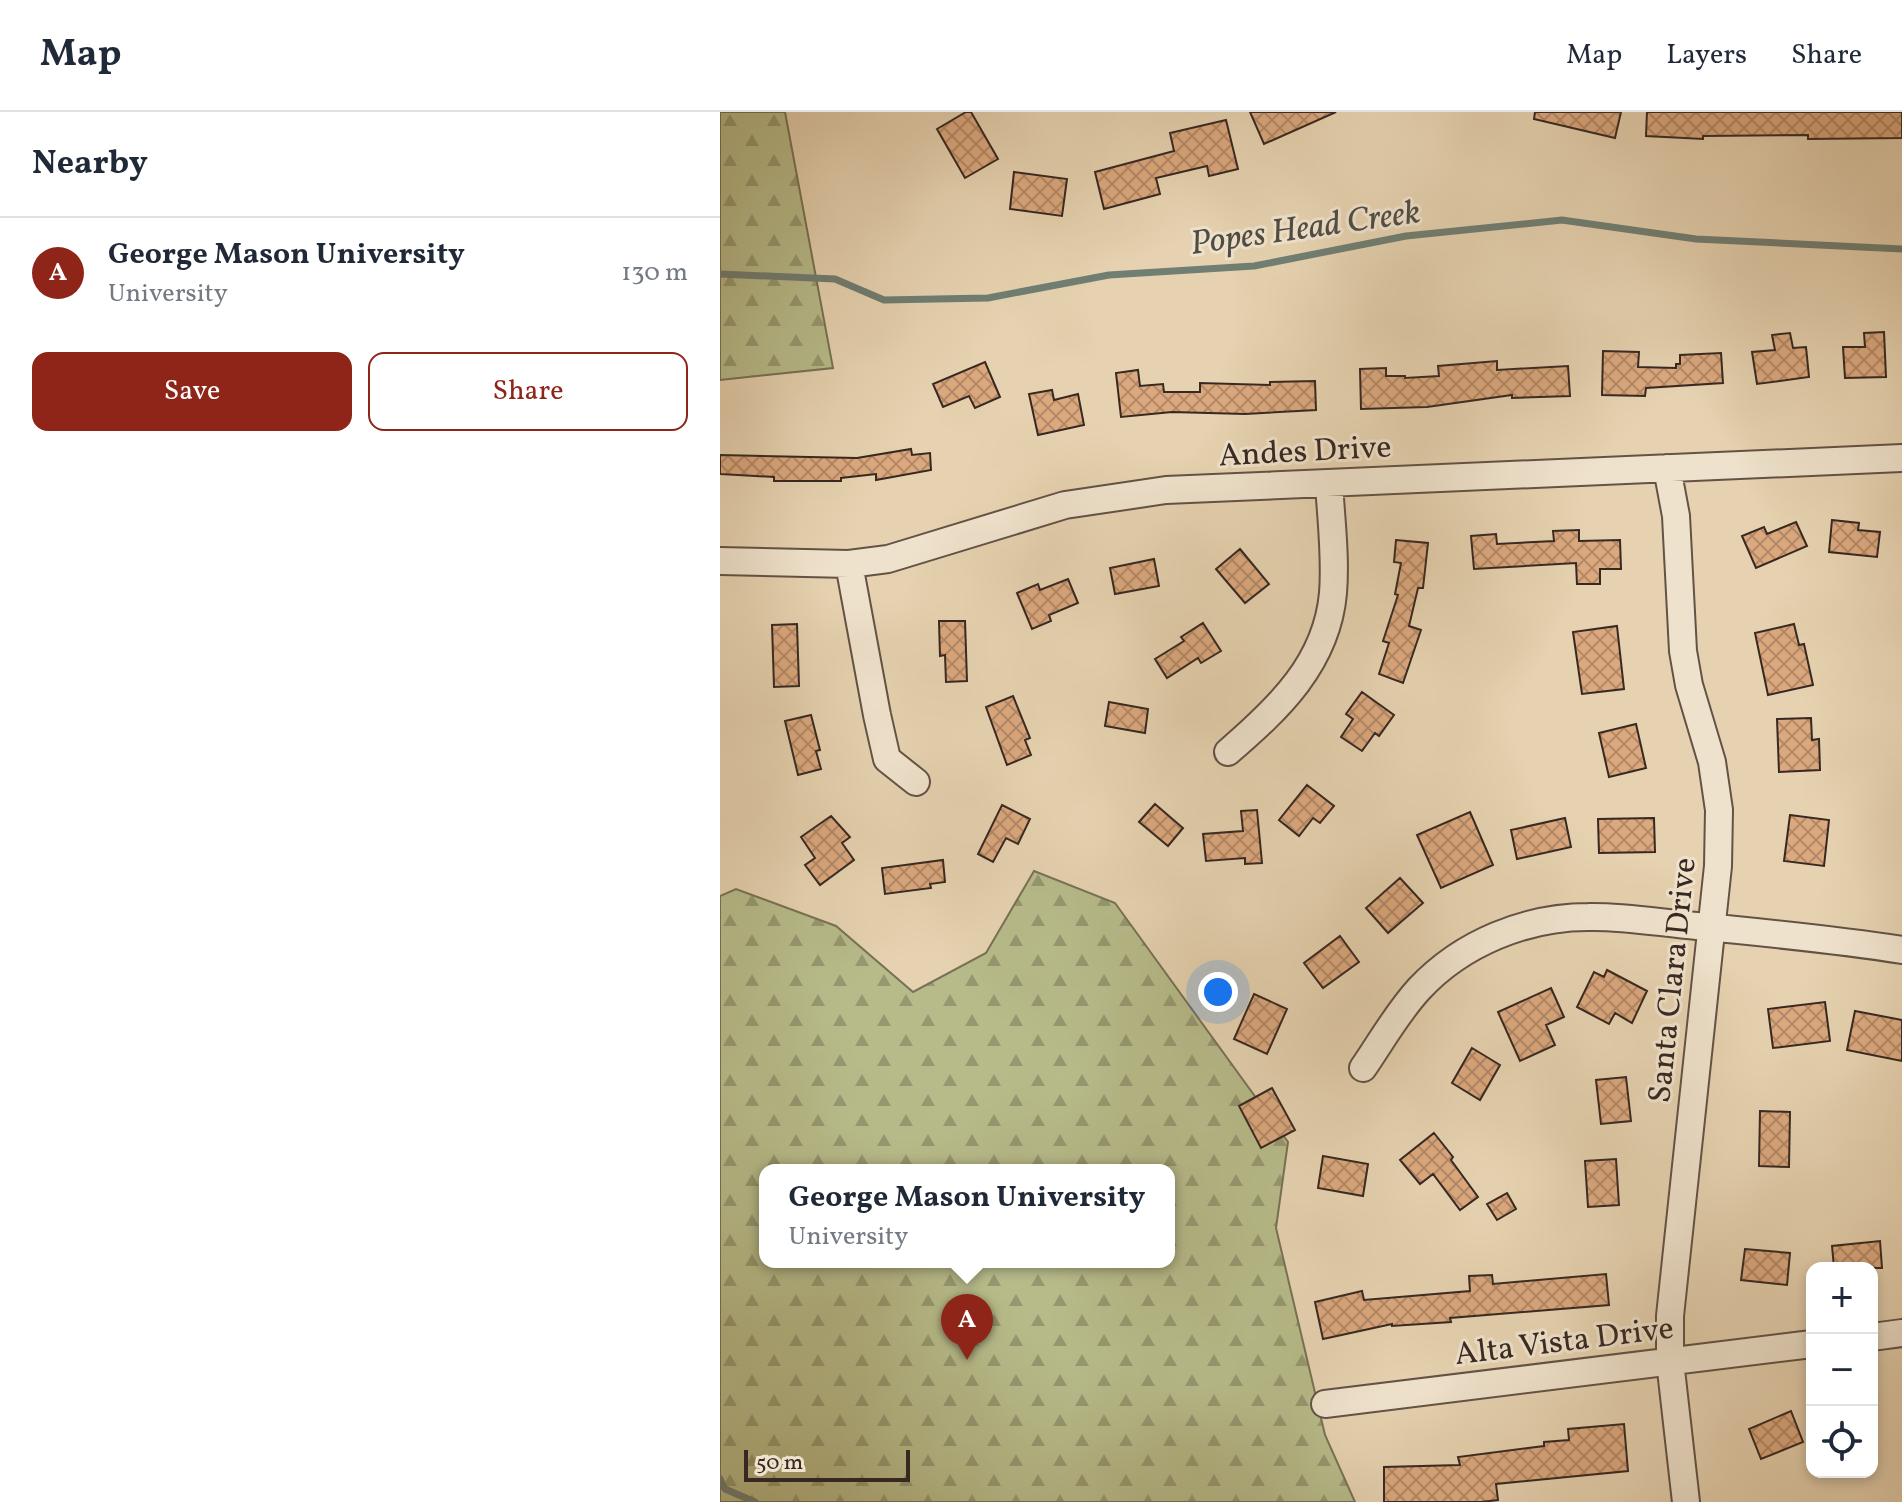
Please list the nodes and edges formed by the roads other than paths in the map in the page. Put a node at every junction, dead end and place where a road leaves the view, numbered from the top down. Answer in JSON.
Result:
{"nodes":[{"id":1,"x":1902,"y":458,"type":"edge"},
{"id":2,"x":1667,"y":468,"type":"junction"},
{"id":3,"x":1329,"y":483,"type":"junction"},
{"id":4,"x":720,"y":561,"type":"edge"},
{"id":5,"x":849,"y":564,"type":"junction"},
{"id":6,"x":1228,"y":752,"type":"dead end"},
{"id":7,"x":916,"y":782,"type":"dead end"},
{"id":8,"x":1711,"y":928,"type":"junction"},
{"id":9,"x":1902,"y":950,"type":"edge"},
{"id":10,"x":1363,"y":1068,"type":"dead end"},
{"id":11,"x":1902,"y":1333,"type":"edge"},
{"id":12,"x":1878,"y":1336,"type":"edge"},
{"id":13,"x":1806,"y":1345,"type":"edge"},
{"id":14,"x":1670,"y":1361,"type":"junction"},
{"id":15,"x":1325,"y":1404,"type":"dead end"},
{"id":16,"x":1686,"y":1502,"type":"edge"}],
"edges":[{"from":1,"to":2,"type":"street","name":"Andes Drive"},
{"from":2,"to":3,"type":"street","name":"Andes Drive"},
{"from":2,"to":8,"type":"street","name":"Santa Clara Drive"},
{"from":3,"to":5,"type":"street","name":"Andes Drive"},
{"from":3,"to":6,"type":"street"},
{"from":4,"to":5,"type":"street","name":"Andes Drive"},
{"from":5,"to":7,"type":"street"},
{"from":8,"to":9,"type":"street"},
{"from":8,"to":10,"type":"street"},
{"from":8,"to":14,"type":"street","name":"Santa Clara Drive"},
{"from":11,"to":12,"type":"street"},
{"from":13,"to":14,"type":"street","name":"Alta Vista Drive"},
{"from":14,"to":15,"type":"street","name":"Alta Vista Drive"},
{"from":14,"to":16,"type":"street","name":"Santa Clara Drive"}]}
